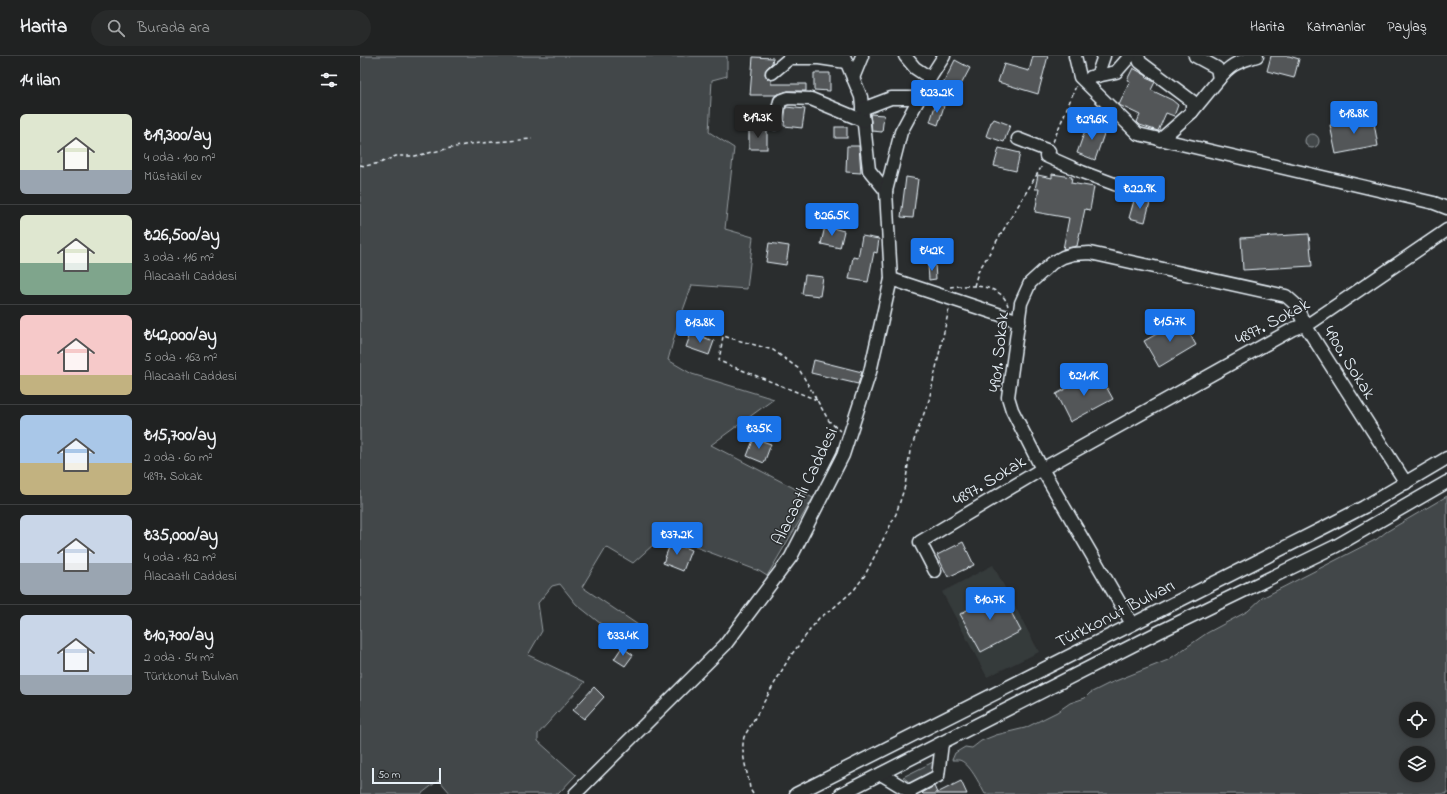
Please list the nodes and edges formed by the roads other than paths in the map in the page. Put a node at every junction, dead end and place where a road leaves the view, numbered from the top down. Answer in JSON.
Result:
{"nodes":[{"id":1,"x":862,"y":56,"type":"edge"},
{"id":2,"x":905,"y":56,"type":"edge"},
{"id":3,"x":944,"y":56,"type":"edge"},
{"id":4,"x":1075,"y":56,"type":"edge"},
{"id":5,"x":1104,"y":56,"type":"edge"},
{"id":6,"x":1130,"y":56,"type":"edge"},
{"id":7,"x":1138,"y":56,"type":"edge"},
{"id":8,"x":1196,"y":56,"type":"edge"},
{"id":9,"x":1257,"y":56,"type":"edge"},
{"id":10,"x":845,"y":59,"type":"edge"},
{"id":11,"x":772,"y":73,"type":"dead end"},
{"id":12,"x":1097,"y":76,"type":"junction"},
{"id":13,"x":1080,"y":77,"type":"junction"},
{"id":14,"x":853,"y":78,"type":"junction"},
{"id":15,"x":930,"y":78,"type":"junction"},
{"id":16,"x":1219,"y":79,"type":"junction"},
{"id":17,"x":919,"y":98,"type":"junction"},
{"id":18,"x":1192,"y":112,"type":"junction"},
{"id":19,"x":863,"y":115,"type":"junction"},
{"id":20,"x":775,"y":123,"type":"dead end"},
{"id":21,"x":1018,"y":139,"type":"dead end"},
{"id":22,"x":1160,"y":140,"type":"junction"},
{"id":23,"x":1125,"y":188,"type":"dead end"},
{"id":24,"x":886,"y":190,"type":"junction"},
{"id":25,"x":1447,"y":208,"type":"edge"},
{"id":26,"x":1447,"y":230,"type":"edge"},
{"id":27,"x":1175,"y":272,"type":"joint"},
{"id":28,"x":891,"y":279,"type":"junction"},
{"id":29,"x":1014,"y":319,"type":"junction"},
{"id":30,"x":1305,"y":325,"type":"junction"},
{"id":31,"x":1447,"y":458,"type":"edge"},
{"id":32,"x":1042,"y":469,"type":"junction"},
{"id":33,"x":1447,"y":482,"type":"edge"},
{"id":34,"x":1406,"y":483,"type":"junction"},
{"id":35,"x":935,"y":571,"type":"dead end"},
{"id":36,"x":1132,"y":624,"type":"junction"},
{"id":37,"x":942,"y":743,"type":"junction"},
{"id":38,"x":881,"y":774,"type":"junction"},
{"id":39,"x":910,"y":792,"type":"edge"},
{"id":40,"x":575,"y":794,"type":"edge"},
{"id":41,"x":796,"y":794,"type":"edge"},
{"id":42,"x":841,"y":794,"type":"edge"}],
"edges":[{"from":1,"to":14,"type":"street"},
{"from":2,"to":15,"type":"street"},
{"from":3,"to":15,"type":"street","name":"Alacaatlı Caddesi"},
{"from":4,"to":13,"type":"street"},
{"from":5,"to":12,"type":"street"},
{"from":6,"to":12,"type":"street"},
{"from":7,"to":18,"type":"street"},
{"from":8,"to":16,"type":"street"},
{"from":9,"to":16,"type":"street"},
{"from":10,"to":11,"type":"street"},
{"from":10,"to":14,"type":"street"},
{"from":12,"to":13,"type":"street"},
{"from":13,"to":22,"type":"street"},
{"from":14,"to":19,"type":"street"},
{"from":15,"to":17,"type":"street","name":"Alacaatlı Caddesi"},
{"from":16,"to":18,"type":"street"},
{"from":17,"to":19,"type":"street"},
{"from":17,"to":24,"type":"street","name":"Alacaatlı Caddesi"},
{"from":18,"to":22,"type":"street"},
{"from":19,"to":20,"type":"street"},
{"from":19,"to":24,"type":"street"},
{"from":21,"to":23,"type":"street"},
{"from":22,"to":25,"type":"street"},
{"from":24,"to":28,"type":"street","name":"Alacaatlı Caddesi"},
{"from":26,"to":30,"type":"street","name":"4897. Sokak"},
{"from":27,"to":29,"type":"street","name":"4901. Sokak"},
{"from":27,"to":30,"type":"street","name":"4900. Sokak"},
{"from":28,"to":29,"type":"street"},
{"from":28,"to":40,"type":"street","name":"Alacaatlı Caddesi"},
{"from":29,"to":32,"type":"street","name":"4901. Sokak"},
{"from":30,"to":32,"type":"street","name":"4897. Sokak"},
{"from":30,"to":34,"type":"street","name":"4900. Sokak"},
{"from":31,"to":34,"type":"street","name":"Türkkonut Bulvarı"},
{"from":32,"to":35,"type":"street","name":"4897. Sokak"},
{"from":32,"to":36,"type":"street","name":"4901. Sokak"},
{"from":33,"to":37,"type":"street","name":"Türkkonut Bulvarı"},
{"from":34,"to":36,"type":"street","name":"Türkkonut Bulvarı"},
{"from":36,"to":41,"type":"street","name":"Türkkonut Bulvarı"},
{"from":37,"to":38,"type":"street","name":"Türkkonut Bulvarı"},
{"from":37,"to":39,"type":"street"},
{"from":38,"to":39,"type":"street"},
{"from":38,"to":42,"type":"street","name":"Türkkonut Bulvarı"}]}
